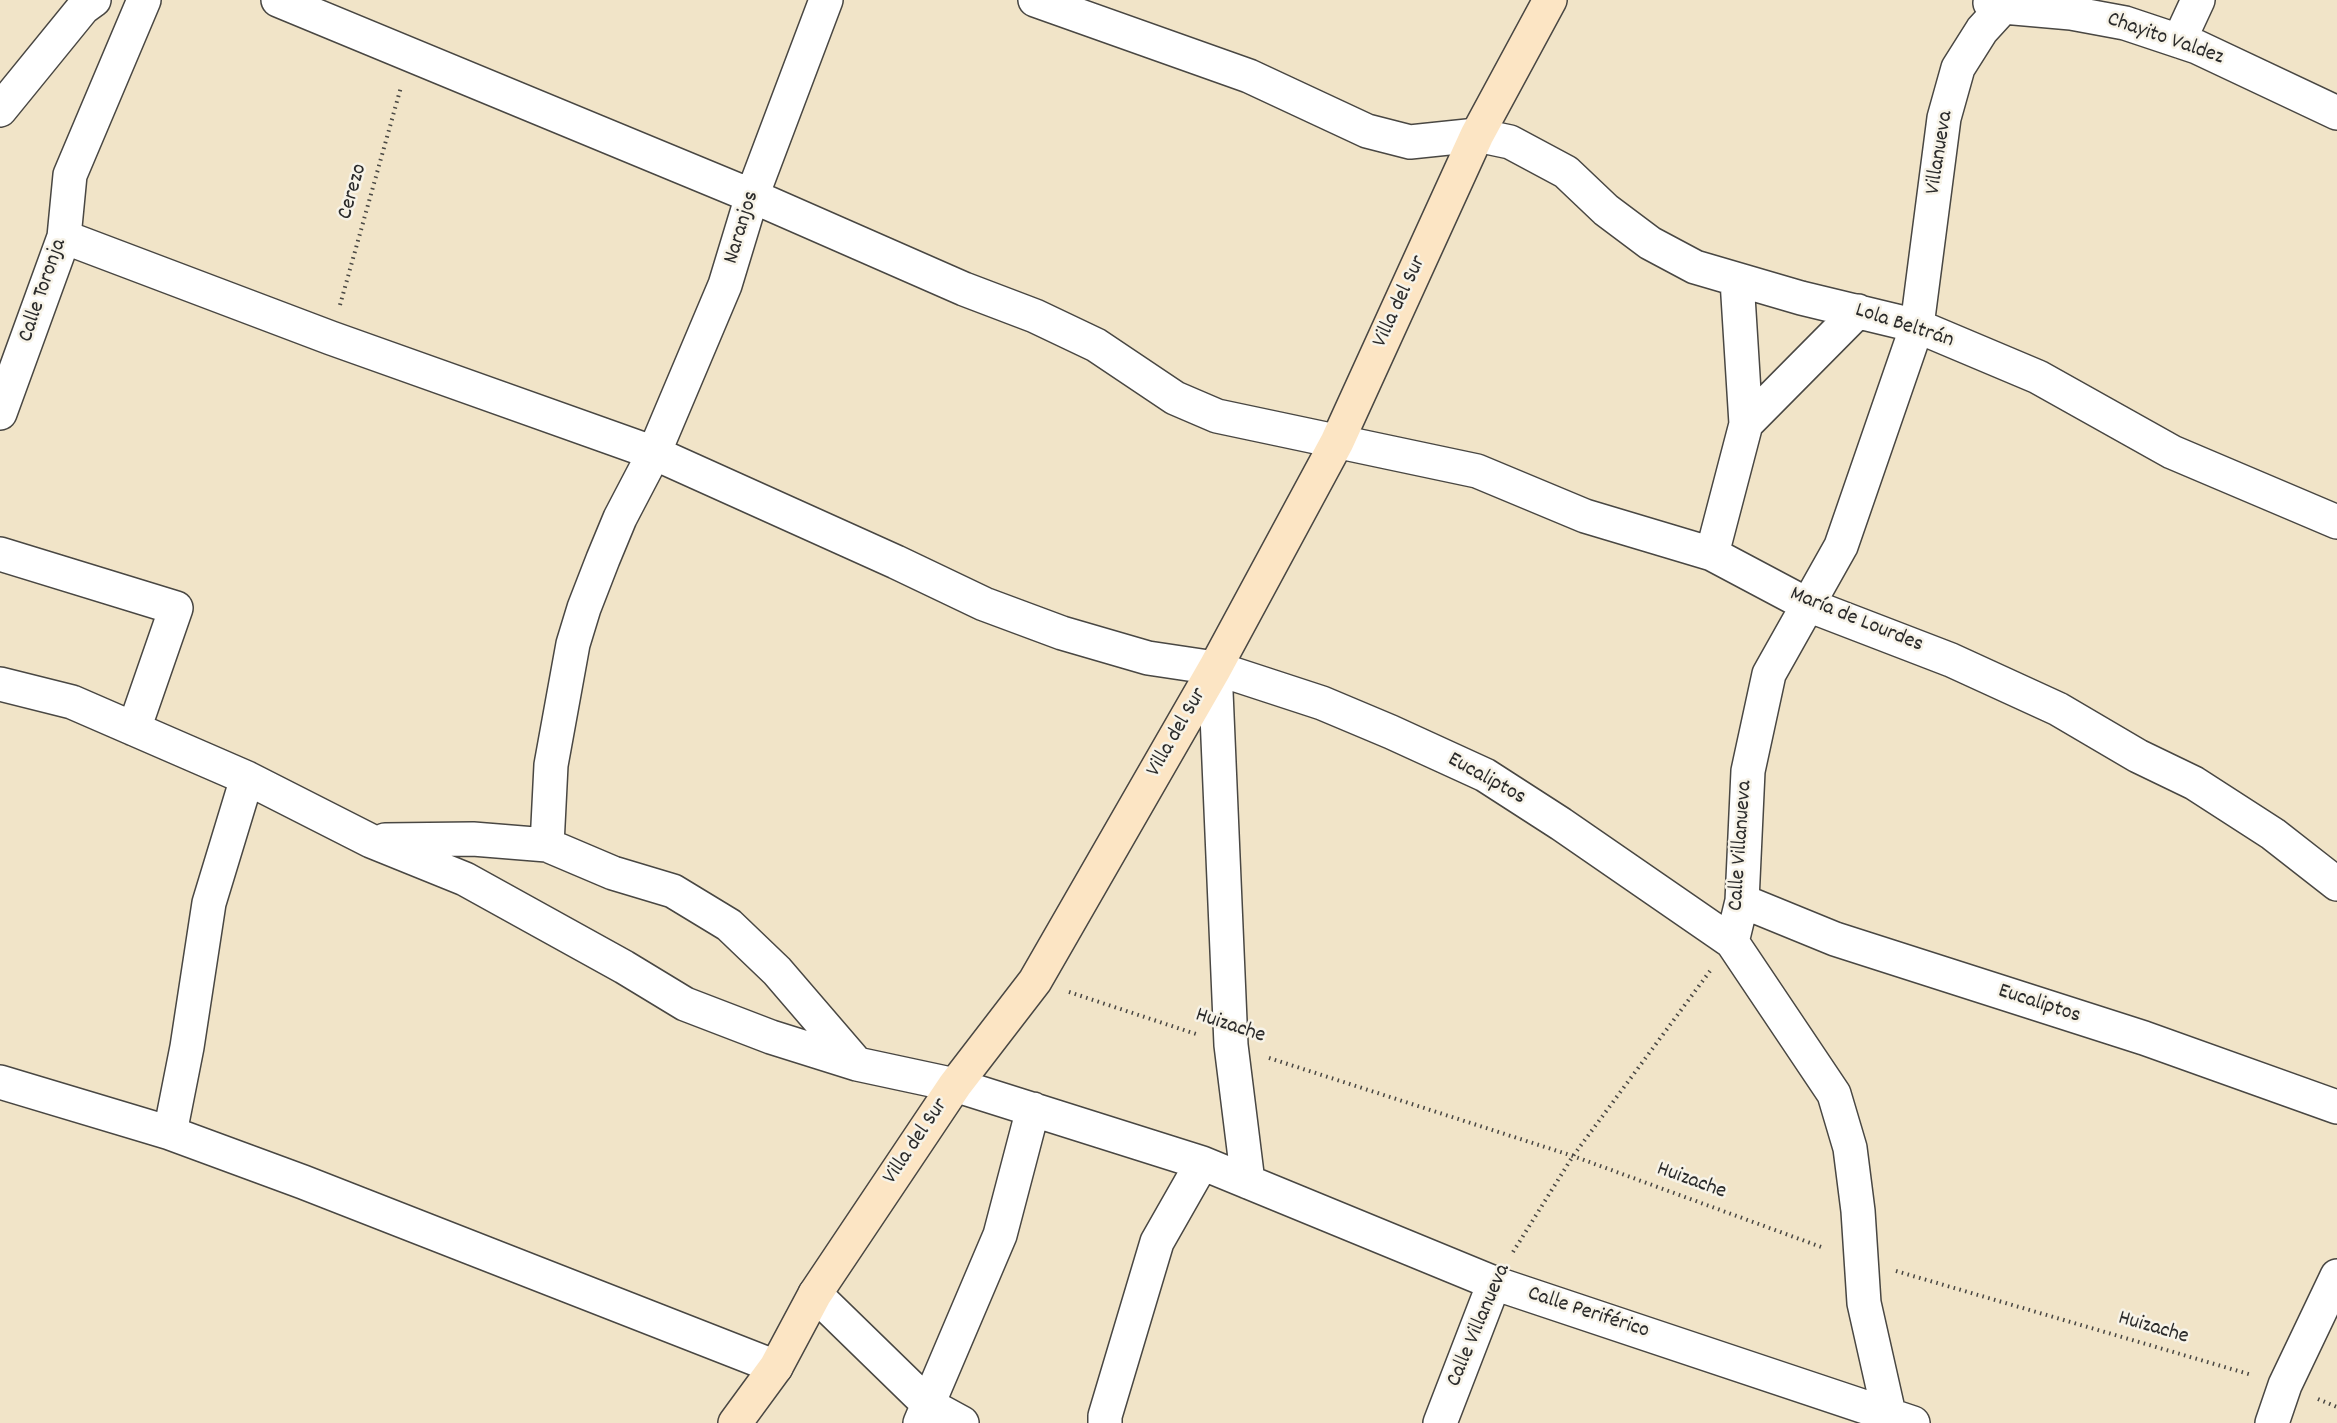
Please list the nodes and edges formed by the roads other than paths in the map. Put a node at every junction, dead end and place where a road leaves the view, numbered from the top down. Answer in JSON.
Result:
{"nodes":[{"id":1,"x":93,"y":0,"type":"edge"},
{"id":2,"x":144,"y":0,"type":"edge"},
{"id":3,"x":278,"y":0,"type":"edge"},
{"id":4,"x":826,"y":0,"type":"edge"},
{"id":5,"x":1035,"y":0,"type":"edge"},
{"id":6,"x":1550,"y":0,"type":"edge"},
{"id":7,"x":2198,"y":0,"type":"edge"},
{"id":8,"x":2000,"y":2,"type":"edge"},
{"id":9,"x":2179,"y":41,"type":"junction"},
{"id":10,"x":0,"y":110,"type":"edge"},
{"id":11,"x":2337,"y":113,"type":"edge"},
{"id":12,"x":1478,"y":135,"type":"junction"},
{"id":13,"x":752,"y":196,"type":"junction"},
{"id":14,"x":64,"y":237,"type":"junction"},
{"id":15,"x":1737,"y":280,"type":"junction"},
{"id":16,"x":1858,"y":311,"type":"junction"},
{"id":17,"x":1917,"y":326,"type":"junction"},
{"id":18,"x":0,"y":412,"type":"edge"},
{"id":19,"x":1746,"y":424,"type":"junction"},
{"id":20,"x":1337,"y":442,"type":"junction"},
{"id":21,"x":654,"y":453,"type":"junction"},
{"id":22,"x":2337,"y":522,"type":"edge"},
{"id":23,"x":1712,"y":554,"type":"junction"},
{"id":24,"x":0,"y":555,"type":"edge"},
{"id":25,"x":1808,"y":605,"type":"junction"},
{"id":26,"x":1215,"y":668,"type":"junction"},
{"id":27,"x":0,"y":684,"type":"edge"},
{"id":28,"x":134,"y":729,"type":"junction"},
{"id":29,"x":247,"y":778,"type":"junction"},
{"id":30,"x":371,"y":841,"type":"junction"},
{"id":31,"x":547,"y":845,"type":"junction"},
{"id":32,"x":2337,"y":884,"type":"edge"},
{"id":33,"x":1742,"y":902,"type":"junction"},
{"id":34,"x":1732,"y":942,"type":"junction"},
{"id":35,"x":857,"y":1064,"type":"junction"},
{"id":36,"x":0,"y":1082,"type":"edge"},
{"id":37,"x":955,"y":1085,"type":"junction"},
{"id":38,"x":2337,"y":1107,"type":"edge"},
{"id":39,"x":1033,"y":1108,"type":"junction"},
{"id":40,"x":170,"y":1133,"type":"junction"},
{"id":41,"x":1202,"y":1163,"type":"junction"},
{"id":42,"x":1248,"y":1182,"type":"junction"},
{"id":43,"x":2337,"y":1276,"type":"edge"},
{"id":44,"x":1494,"y":1282,"type":"junction"},
{"id":45,"x":815,"y":1294,"type":"junction"},
{"id":46,"x":776,"y":1367,"type":"junction"},
{"id":47,"x":924,"y":1414,"type":"edge"},
{"id":48,"x":1901,"y":1419,"type":"edge"},
{"id":49,"x":735,"y":1423,"type":"edge"},
{"id":50,"x":962,"y":1423,"type":"edge"},
{"id":51,"x":1105,"y":1423,"type":"edge"},
{"id":52,"x":1440,"y":1423,"type":"edge"},
{"id":53,"x":2272,"y":1423,"type":"edge"}],
"edges":[{"from":1,"to":10,"type":"street"},
{"from":2,"to":14,"type":"street","name":"Calle Toronja"},
{"from":3,"to":13,"type":"street","name":"María de Lourdes"},
{"from":4,"to":13,"type":"street","name":"Naranjos"},
{"from":5,"to":12,"type":"street","name":"Lola Beltrán"},
{"from":6,"to":12,"type":"street","name":"Villa del Sur"},
{"from":7,"to":9,"type":"street"},
{"from":8,"to":9,"type":"street","name":"Chayito Valdez"},
{"from":8,"to":17,"type":"street","name":"Villanueva"},
{"from":9,"to":11,"type":"street","name":"Chayito Valdez"},
{"from":12,"to":15,"type":"street","name":"Lola Beltrán"},
{"from":12,"to":20,"type":"street","name":"Villa del Sur"},
{"from":13,"to":20,"type":"street","name":"María de Lourdes"},
{"from":13,"to":21,"type":"street","name":"Naranjos"},
{"from":14,"to":18,"type":"street","name":"Calle Toronja"},
{"from":14,"to":21,"type":"street","name":"Eucaliptos"},
{"from":15,"to":16,"type":"street","name":"Lola Beltrán"},
{"from":15,"to":19,"type":"street"},
{"from":16,"to":17,"type":"street","name":"Lola Beltrán"},
{"from":16,"to":19,"type":"street"},
{"from":17,"to":22,"type":"street","name":"Lola Beltrán"},
{"from":17,"to":25,"type":"street","name":"Calle Villanueva"},
{"from":19,"to":23,"type":"street"},
{"from":20,"to":23,"type":"street","name":"María de Lourdes"},
{"from":20,"to":26,"type":"street","name":"Villa del Sur"},
{"from":21,"to":26,"type":"street","name":"Eucaliptos"},
{"from":21,"to":31,"type":"street","name":"Naranjos"},
{"from":23,"to":25,"type":"street","name":"María de Lourdes"},
{"from":24,"to":28,"type":"street"},
{"from":25,"to":32,"type":"street","name":"María de Lourdes"},
{"from":25,"to":33,"type":"street","name":"Calle Villanueva"},
{"from":26,"to":34,"type":"street","name":"Eucaliptos"},
{"from":26,"to":37,"type":"street","name":"Villa del Sur"},
{"from":26,"to":42,"type":"street"},
{"from":27,"to":28,"type":"street","name":"Calle Periférico"},
{"from":28,"to":29,"type":"street","name":"Calle Periférico"},
{"from":29,"to":30,"type":"street","name":"Calle Periférico"},
{"from":29,"to":40,"type":"street"},
{"from":30,"to":31,"type":"street"},
{"from":30,"to":35,"type":"street","name":"Calle Periférico"},
{"from":31,"to":35,"type":"street"},
{"from":33,"to":34,"type":"street","name":"Calle Villanueva"},
{"from":33,"to":38,"type":"street","name":"Eucaliptos"},
{"from":34,"to":48,"type":"street"},
{"from":35,"to":37,"type":"street","name":"Calle Periférico"},
{"from":36,"to":40,"type":"street"},
{"from":37,"to":39,"type":"street","name":"Calle Periférico"},
{"from":37,"to":45,"type":"street","name":"Villa del Sur"},
{"from":39,"to":41,"type":"street","name":"Calle Periférico"},
{"from":39,"to":47,"type":"street"},
{"from":40,"to":46,"type":"street"},
{"from":41,"to":42,"type":"street","name":"Calle Periférico"},
{"from":41,"to":51,"type":"street"},
{"from":42,"to":44,"type":"street","name":"Calle Periférico"},
{"from":43,"to":53,"type":"street"},
{"from":44,"to":48,"type":"street","name":"Calle Periférico"},
{"from":44,"to":52,"type":"street","name":"Calle Villanueva"},
{"from":45,"to":46,"type":"street","name":"Villa del Sur"},
{"from":45,"to":47,"type":"street"},
{"from":46,"to":49,"type":"street","name":"Villa del Sur"},
{"from":47,"to":50,"type":"street"}]}
